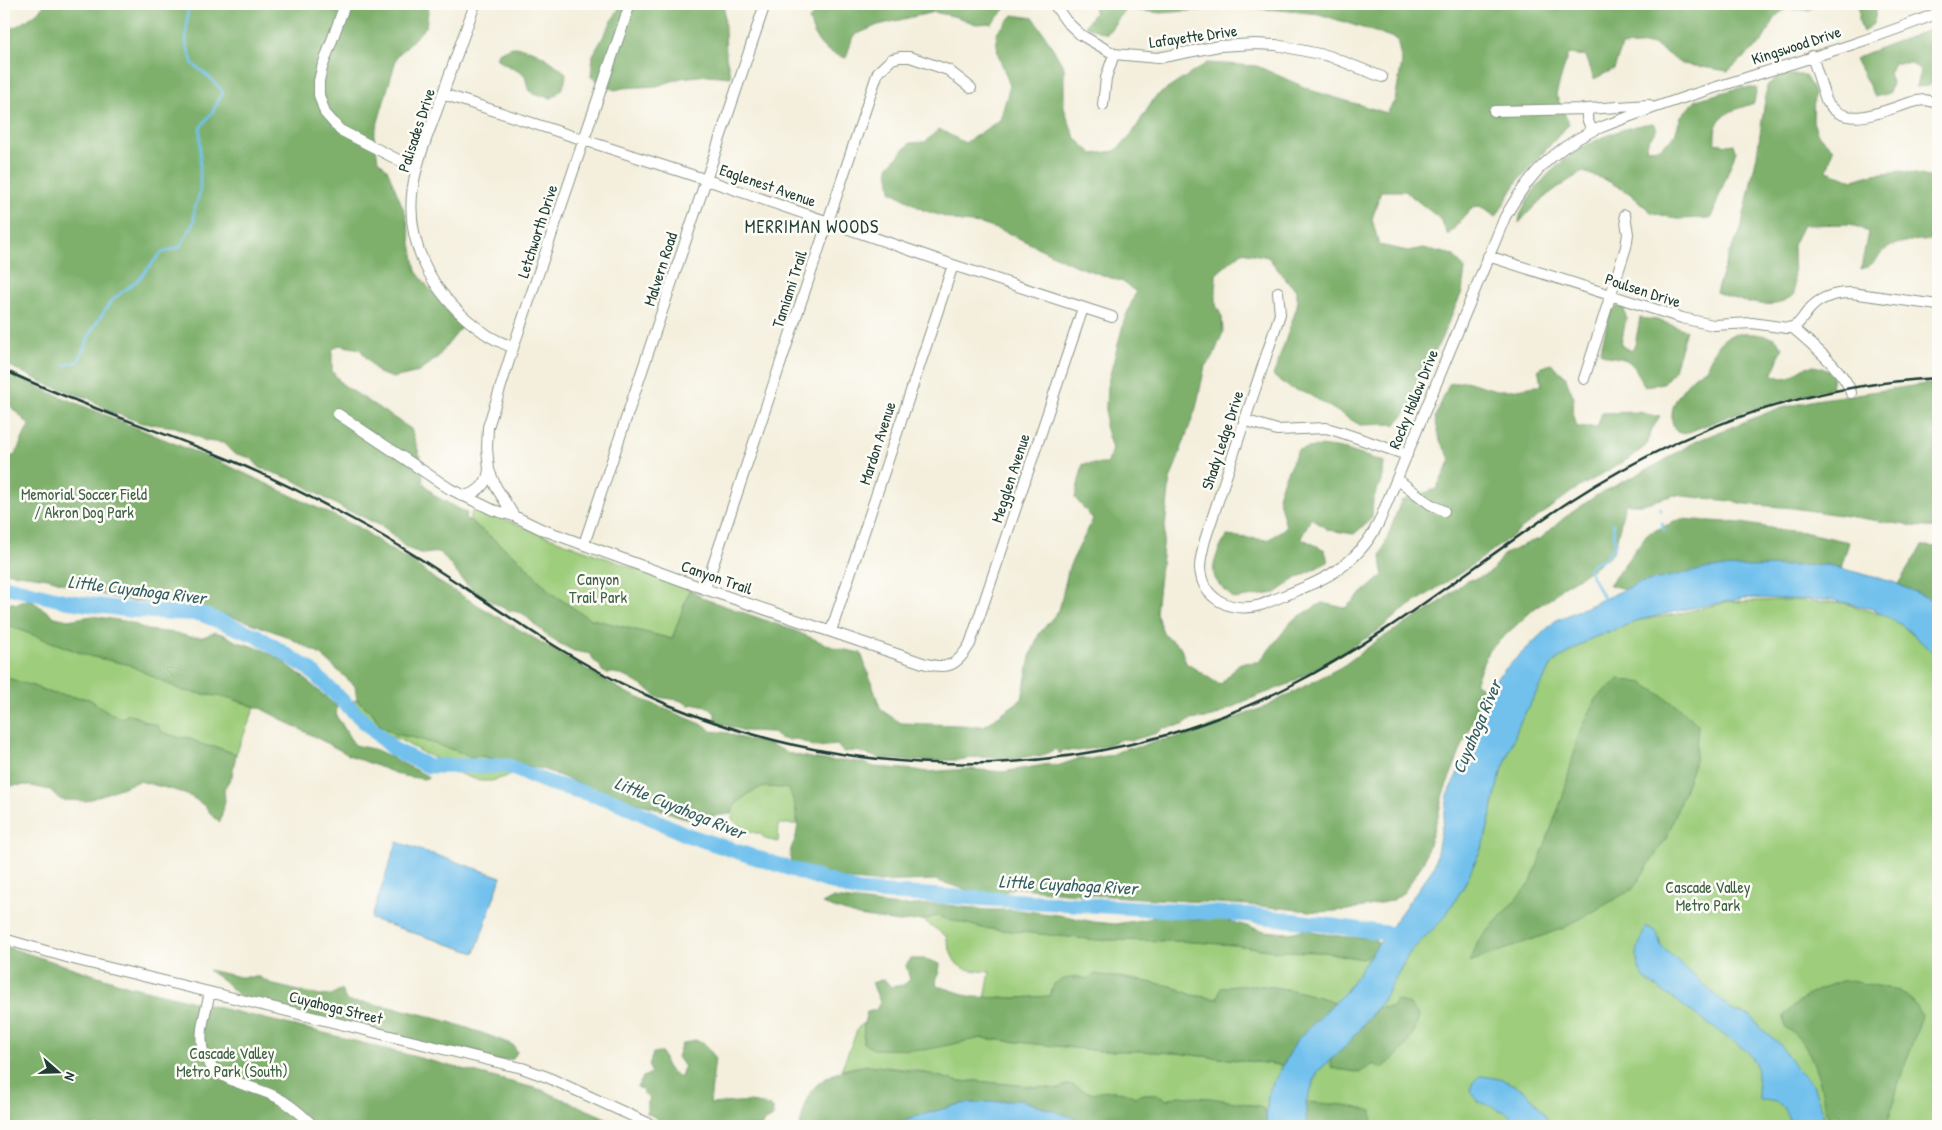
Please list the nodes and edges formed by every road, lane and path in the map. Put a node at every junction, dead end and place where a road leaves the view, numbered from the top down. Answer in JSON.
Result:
{"nodes":[{"id":1,"x":345,"y":4,"type":"edge"},
{"id":2,"x":475,"y":4,"type":"edge"},
{"id":3,"x":630,"y":4,"type":"edge"},
{"id":4,"x":765,"y":4,"type":"edge"},
{"id":5,"x":1054,"y":4,"type":"edge"},
{"id":6,"x":1938,"y":13,"type":"edge"},
{"id":7,"x":1114,"y":54,"type":"junction"},
{"id":8,"x":1812,"y":56,"type":"junction"},
{"id":9,"x":1382,"y":77,"type":"dead end"},
{"id":10,"x":971,"y":88,"type":"dead end"},
{"id":11,"x":443,"y":94,"type":"junction"},
{"id":12,"x":1938,"y":103,"type":"edge"},
{"id":13,"x":1663,"y":104,"type":"junction"},
{"id":14,"x":1103,"y":105,"type":"dead end"},
{"id":15,"x":1587,"y":109,"type":"junction"},
{"id":16,"x":1494,"y":111,"type":"dead end"},
{"id":17,"x":1592,"y":130,"type":"junction"},
{"id":18,"x":584,"y":140,"type":"junction"},
{"id":19,"x":416,"y":169,"type":"junction"},
{"id":20,"x":706,"y":180,"type":"junction"},
{"id":21,"x":1625,"y":215,"type":"dead end"},
{"id":22,"x":828,"y":221,"type":"junction"},
{"id":23,"x":1488,"y":256,"type":"junction"},
{"id":24,"x":953,"y":265,"type":"junction"},
{"id":25,"x":1278,"y":292,"type":"dead end"},
{"id":26,"x":1611,"y":295,"type":"junction"},
{"id":27,"x":1938,"y":305,"type":"edge"},
{"id":28,"x":1083,"y":308,"type":"junction"},
{"id":29,"x":1112,"y":317,"type":"dead end"},
{"id":30,"x":1793,"y":328,"type":"junction"},
{"id":31,"x":513,"y":348,"type":"junction"},
{"id":32,"x":1584,"y":379,"type":"dead end"},
{"id":33,"x":1851,"y":393,"type":"dead end"},
{"id":34,"x":338,"y":414,"type":"dead end"},
{"id":35,"x":1244,"y":420,"type":"junction"},
{"id":36,"x":1406,"y":455,"type":"junction"},
{"id":37,"x":489,"y":470,"type":"junction"},
{"id":38,"x":1397,"y":479,"type":"junction"},
{"id":39,"x":462,"y":496,"type":"junction"},
{"id":40,"x":1444,"y":511,"type":"dead end"},
{"id":41,"x":514,"y":516,"type":"junction"},
{"id":42,"x":584,"y":544,"type":"junction"},
{"id":43,"x":705,"y":589,"type":"junction"},
{"id":44,"x":1212,"y":596,"type":"joint"},
{"id":45,"x":831,"y":631,"type":"junction"},
{"id":46,"x":963,"y":656,"type":"joint"},
{"id":47,"x":4,"y":939,"type":"edge"},
{"id":48,"x":210,"y":993,"type":"junction"},
{"id":49,"x":314,"y":1126,"type":"edge"},
{"id":50,"x":654,"y":1126,"type":"edge"}],
"edges":[{"from":1,"to":19,"type":"street"},
{"from":2,"to":11,"type":"street","name":"Palisades Drive"},
{"from":3,"to":18,"type":"street","name":"Letchworth Drive"},
{"from":4,"to":20,"type":"street","name":"Malvern Road"},
{"from":5,"to":7,"type":"street","name":"Lafayette Drive"},
{"from":6,"to":8,"type":"street","name":"Kingswood Drive"},
{"from":7,"to":9,"type":"street","name":"Lafayette Drive"},
{"from":7,"to":14,"type":"street"},
{"from":8,"to":12,"type":"street"},
{"from":8,"to":13,"type":"street","name":"Kingswood Drive"},
{"from":10,"to":22,"type":"street","name":"Tamiami Trail"},
{"from":11,"to":18,"type":"street","name":"Eaglenest Avenue"},
{"from":11,"to":19,"type":"street","name":"Palisades Drive"},
{"from":13,"to":15,"type":"street","name":"Kingswood Drive"},
{"from":13,"to":17,"type":"street","name":"Kingswood Drive"},
{"from":15,"to":16,"type":"street","name":"Kingswood Drive"},
{"from":15,"to":17,"type":"street"},
{"from":17,"to":23,"type":"street","name":"Rocky Hollow Drive"},
{"from":18,"to":20,"type":"street","name":"Eaglenest Avenue"},
{"from":18,"to":31,"type":"street","name":"Letchworth Drive"},
{"from":19,"to":31,"type":"street","name":"Palisades Drive"},
{"from":20,"to":22,"type":"street","name":"Eaglenest Avenue"},
{"from":20,"to":42,"type":"street","name":"Malvern Road"},
{"from":21,"to":26,"type":"street"},
{"from":22,"to":24,"type":"street","name":"Eaglenest Avenue"},
{"from":22,"to":43,"type":"street","name":"Tamiami Trail"},
{"from":23,"to":26,"type":"street","name":"Poulsen Drive"},
{"from":23,"to":36,"type":"street","name":"Rocky Hollow Drive"},
{"from":24,"to":28,"type":"street","name":"Eaglenest Avenue"},
{"from":24,"to":45,"type":"street","name":"Mardon Avenue"},
{"from":25,"to":35,"type":"street","name":"Shady Ledge Drive"},
{"from":26,"to":30,"type":"street","name":"Poulsen Drive"},
{"from":26,"to":32,"type":"street"},
{"from":27,"to":30,"type":"street"},
{"from":28,"to":29,"type":"street","name":"Eaglenest Avenue"},
{"from":28,"to":46,"type":"street","name":"Megglen Avenue"},
{"from":30,"to":33,"type":"street"},
{"from":31,"to":37,"type":"street","name":"Letchworth Drive"},
{"from":34,"to":39,"type":"street","name":"Canyon Trail"},
{"from":35,"to":36,"type":"street"},
{"from":35,"to":44,"type":"street","name":"Shady Ledge Drive"},
{"from":36,"to":38,"type":"street","name":"Rocky Hollow Drive"},
{"from":37,"to":39,"type":"street","name":"Letchworth Drive"},
{"from":37,"to":41,"type":"street","name":"Letchworth Drive"},
{"from":38,"to":40,"type":"street"},
{"from":38,"to":44,"type":"street","name":"Rocky Hollow Drive"},
{"from":39,"to":41,"type":"street","name":"Canyon Trail"},
{"from":41,"to":42,"type":"street","name":"Canyon Trail"},
{"from":42,"to":43,"type":"street","name":"Canyon Trail"},
{"from":43,"to":45,"type":"street","name":"Canyon Trail"},
{"from":45,"to":46,"type":"street","name":"Canyon Trail"},
{"from":47,"to":48,"type":"street","name":"Cuyahoga Street"},
{"from":48,"to":49,"type":"street"},
{"from":48,"to":50,"type":"street","name":"Cuyahoga Street"}]}
